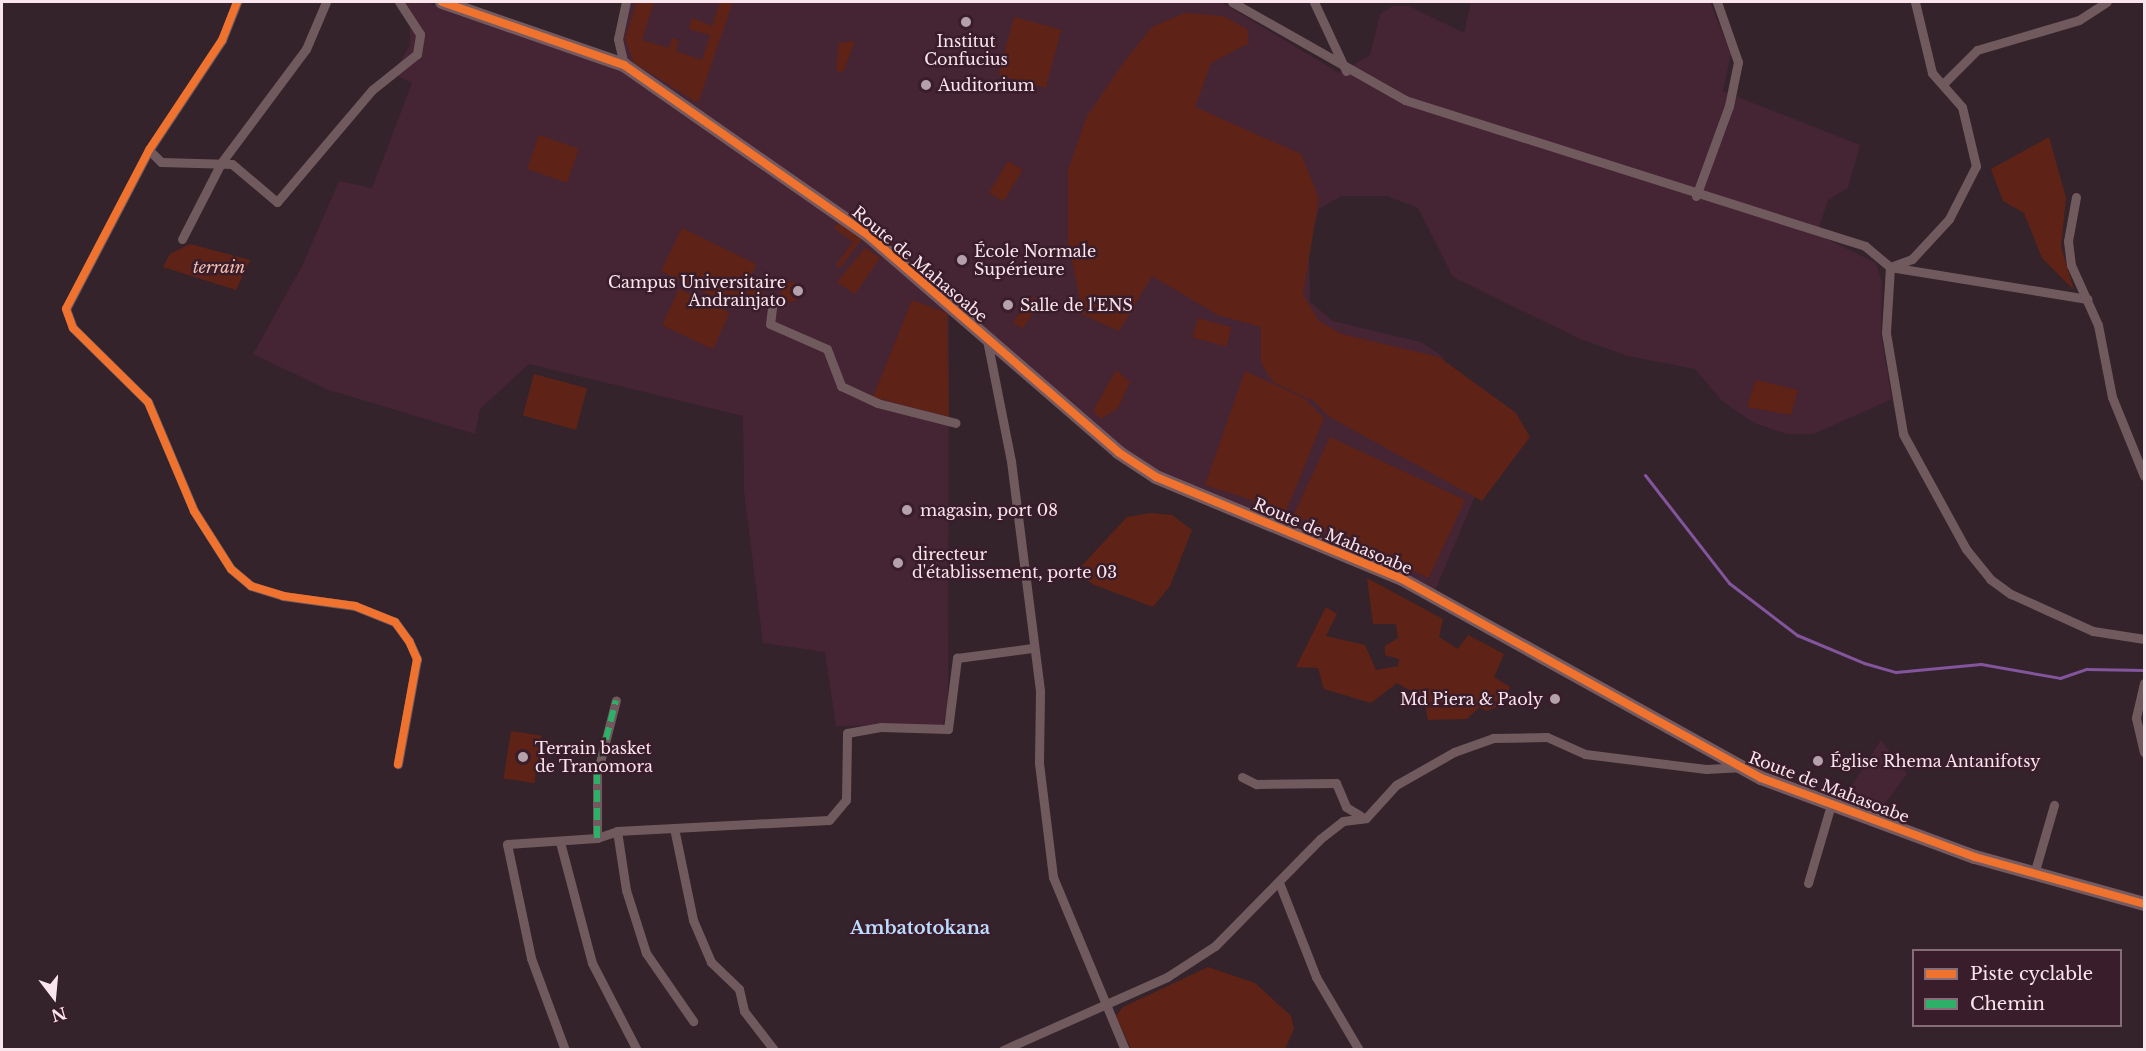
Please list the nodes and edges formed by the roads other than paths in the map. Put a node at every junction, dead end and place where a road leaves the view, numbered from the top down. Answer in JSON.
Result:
{"nodes":[{"id":1,"x":237,"y":2,"type":"edge"},
{"id":2,"x":326,"y":2,"type":"edge"},
{"id":3,"x":399,"y":2,"type":"edge"},
{"id":4,"x":442,"y":2,"type":"edge"},
{"id":5,"x":626,"y":2,"type":"edge"},
{"id":6,"x":1232,"y":2,"type":"edge"},
{"id":7,"x":1314,"y":2,"type":"edge"},
{"id":8,"x":1717,"y":2,"type":"edge"},
{"id":9,"x":1915,"y":2,"type":"edge"},
{"id":10,"x":2107,"y":2,"type":"edge"},
{"id":11,"x":624,"y":65,"type":"junction"},
{"id":12,"x":1346,"y":71,"type":"junction"},
{"id":13,"x":1943,"y":84,"type":"junction"},
{"id":14,"x":149,"y":150,"type":"junction"},
{"id":15,"x":221,"y":163,"type":"junction"},
{"id":16,"x":1696,"y":196,"type":"junction"},
{"id":17,"x":2076,"y":197,"type":"dead end"},
{"id":18,"x":182,"y":239,"type":"dead end"},
{"id":19,"x":1890,"y":267,"type":"junction"},
{"id":20,"x":2087,"y":299,"type":"junction"},
{"id":21,"x":773,"y":300,"type":"dead end"},
{"id":22,"x":987,"y":337,"type":"junction"},
{"id":23,"x":956,"y":423,"type":"dead end"},
{"id":24,"x":2145,"y":476,"type":"edge"},
{"id":25,"x":2145,"y":639,"type":"edge"},
{"id":26,"x":1032,"y":648,"type":"junction"},
{"id":27,"x":2145,"y":683,"type":"edge"},
{"id":28,"x":616,"y":700,"type":"dead end"},
{"id":29,"x":2144,"y":751,"type":"edge"},
{"id":30,"x":398,"y":764,"type":"dead end"},
{"id":31,"x":1739,"y":767,"type":"junction"},
{"id":32,"x":1242,"y":777,"type":"dead end"},
{"id":33,"x":1832,"y":805,"type":"junction"},
{"id":34,"x":2054,"y":805,"type":"dead end"},
{"id":35,"x":1366,"y":818,"type":"junction"},
{"id":36,"x":674,"y":828,"type":"junction"},
{"id":37,"x":617,"y":831,"type":"junction"},
{"id":38,"x":597,"y":838,"type":"junction"},
{"id":39,"x":560,"y":842,"type":"junction"},
{"id":40,"x":2034,"y":874,"type":"junction"},
{"id":41,"x":1808,"y":883,"type":"dead end"},
{"id":42,"x":1280,"y":885,"type":"junction"},
{"id":43,"x":2145,"y":904,"type":"edge"},
{"id":44,"x":1104,"y":1004,"type":"junction"},
{"id":45,"x":693,"y":1021,"type":"dead end"},
{"id":46,"x":565,"y":1050,"type":"edge"},
{"id":47,"x":637,"y":1050,"type":"edge"},
{"id":48,"x":774,"y":1050,"type":"edge"},
{"id":49,"x":1003,"y":1050,"type":"edge"},
{"id":50,"x":1125,"y":1050,"type":"edge"},
{"id":51,"x":1359,"y":1050,"type":"edge"}],
"edges":[{"from":1,"to":14,"type":"street"},
{"from":2,"to":15,"type":"street"},
{"from":3,"to":15,"type":"street"},
{"from":4,"to":11,"type":"street","name":"Route de Mahasoabe"},
{"from":5,"to":11,"type":"street"},
{"from":6,"to":12,"type":"street"},
{"from":7,"to":12,"type":"street"},
{"from":8,"to":16,"type":"street"},
{"from":9,"to":13,"type":"street"},
{"from":10,"to":13,"type":"street"},
{"from":11,"to":22,"type":"street","name":"Route de Mahasoabe"},
{"from":12,"to":16,"type":"street"},
{"from":13,"to":19,"type":"street"},
{"from":14,"to":15,"type":"street"},
{"from":14,"to":30,"type":"street"},
{"from":15,"to":18,"type":"street"},
{"from":16,"to":19,"type":"street"},
{"from":17,"to":20,"type":"street"},
{"from":19,"to":20,"type":"street"},
{"from":19,"to":25,"type":"street"},
{"from":20,"to":24,"type":"street"},
{"from":21,"to":23,"type":"street"},
{"from":22,"to":26,"type":"street"},
{"from":22,"to":31,"type":"street","name":"Route de Mahasoabe"},
{"from":26,"to":36,"type":"street"},
{"from":26,"to":44,"type":"street"},
{"from":27,"to":29,"type":"street"},
{"from":28,"to":38,"type":"street"},
{"from":31,"to":33,"type":"street","name":"Route de Mahasoabe"},
{"from":31,"to":35,"type":"street"},
{"from":32,"to":35,"type":"street"},
{"from":33,"to":40,"type":"street","name":"Route de Mahasoabe"},
{"from":33,"to":41,"type":"street"},
{"from":34,"to":40,"type":"street"},
{"from":35,"to":42,"type":"street"},
{"from":36,"to":37,"type":"street"},
{"from":36,"to":48,"type":"street"},
{"from":37,"to":38,"type":"street"},
{"from":37,"to":45,"type":"street"},
{"from":38,"to":39,"type":"street"},
{"from":39,"to":46,"type":"street"},
{"from":39,"to":47,"type":"street"},
{"from":40,"to":43,"type":"street","name":"Route de Mahasoabe"},
{"from":42,"to":44,"type":"street"},
{"from":42,"to":51,"type":"street"},
{"from":44,"to":49,"type":"street"},
{"from":44,"to":50,"type":"street"}]}
